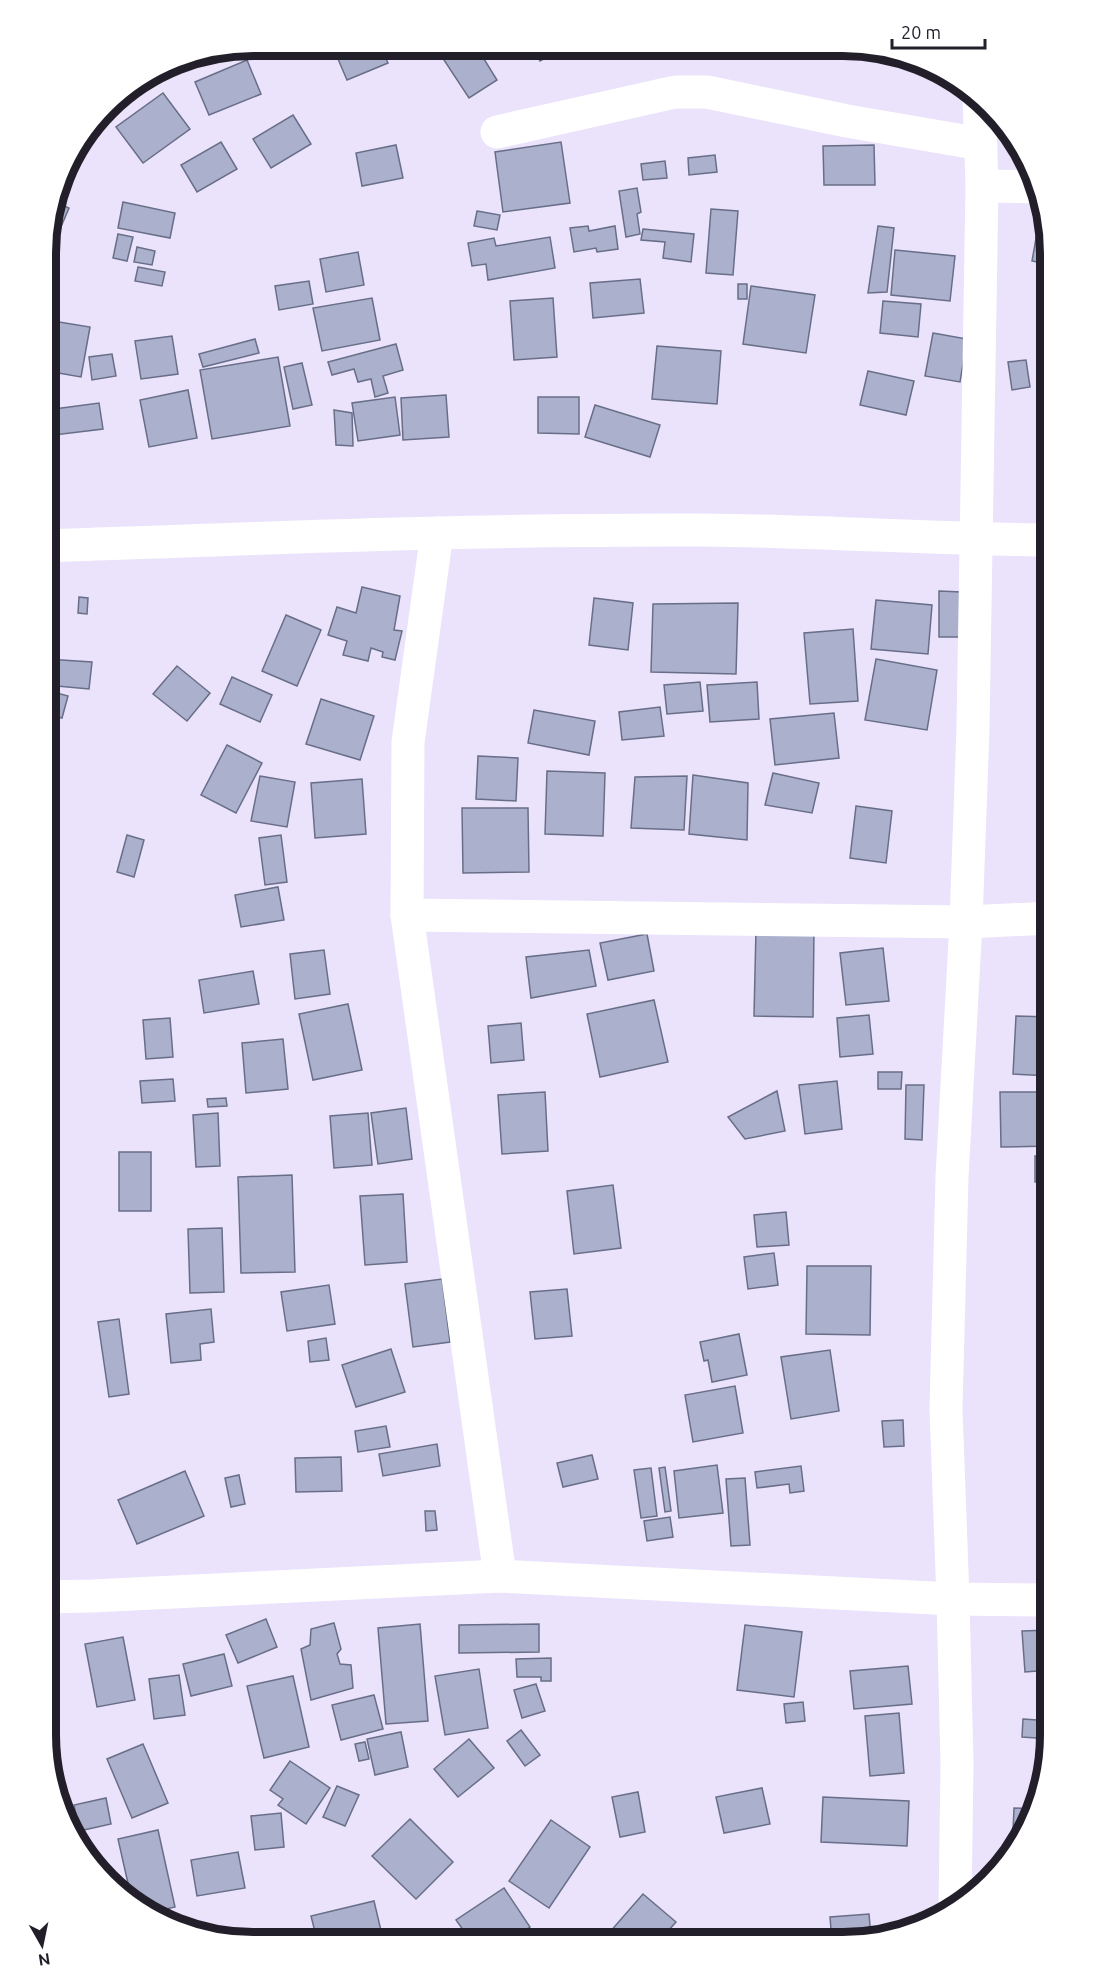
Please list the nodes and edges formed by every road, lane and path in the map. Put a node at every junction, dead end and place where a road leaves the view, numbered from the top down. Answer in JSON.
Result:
{"nodes":[{"id":1,"x":980,"y":111,"type":"edge"},
{"id":2,"x":497,"y":132,"type":"dead end"},
{"id":3,"x":981,"y":144,"type":"junction"},
{"id":4,"x":982,"y":186,"type":"junction"},
{"id":5,"x":1029,"y":187,"type":"edge"},
{"id":6,"x":437,"y":532,"type":"junction"},
{"id":7,"x":977,"y":539,"type":"junction"},
{"id":8,"x":1040,"y":540,"type":"edge"},
{"id":9,"x":56,"y":546,"type":"edge"},
{"id":10,"x":407,"y":915,"type":"junction"},
{"id":11,"x":1040,"y":919,"type":"edge"},
{"id":12,"x":966,"y":922,"type":"junction"},
{"id":13,"x":500,"y":1576,"type":"junction"},
{"id":14,"x":56,"y":1597,"type":"edge"},
{"id":15,"x":953,"y":1599,"type":"junction"},
{"id":16,"x":1040,"y":1600,"type":"edge"},
{"id":17,"x":956,"y":1896,"type":"edge"}],
"edges":[{"from":1,"to":3,"type":"street"},
{"from":2,"to":3,"type":"street"},
{"from":3,"to":4,"type":"street"},
{"from":4,"to":5,"type":"street"},
{"from":4,"to":7,"type":"street"},
{"from":6,"to":7,"type":"street"},
{"from":6,"to":9,"type":"street"},
{"from":6,"to":10,"type":"street"},
{"from":7,"to":8,"type":"street"},
{"from":7,"to":12,"type":"street"},
{"from":10,"to":12,"type":"street"},
{"from":10,"to":13,"type":"street"},
{"from":11,"to":12,"type":"street"},
{"from":12,"to":15,"type":"street"},
{"from":13,"to":14,"type":"street"},
{"from":13,"to":15,"type":"street"},
{"from":15,"to":16,"type":"street"},
{"from":15,"to":17,"type":"street"}]}
